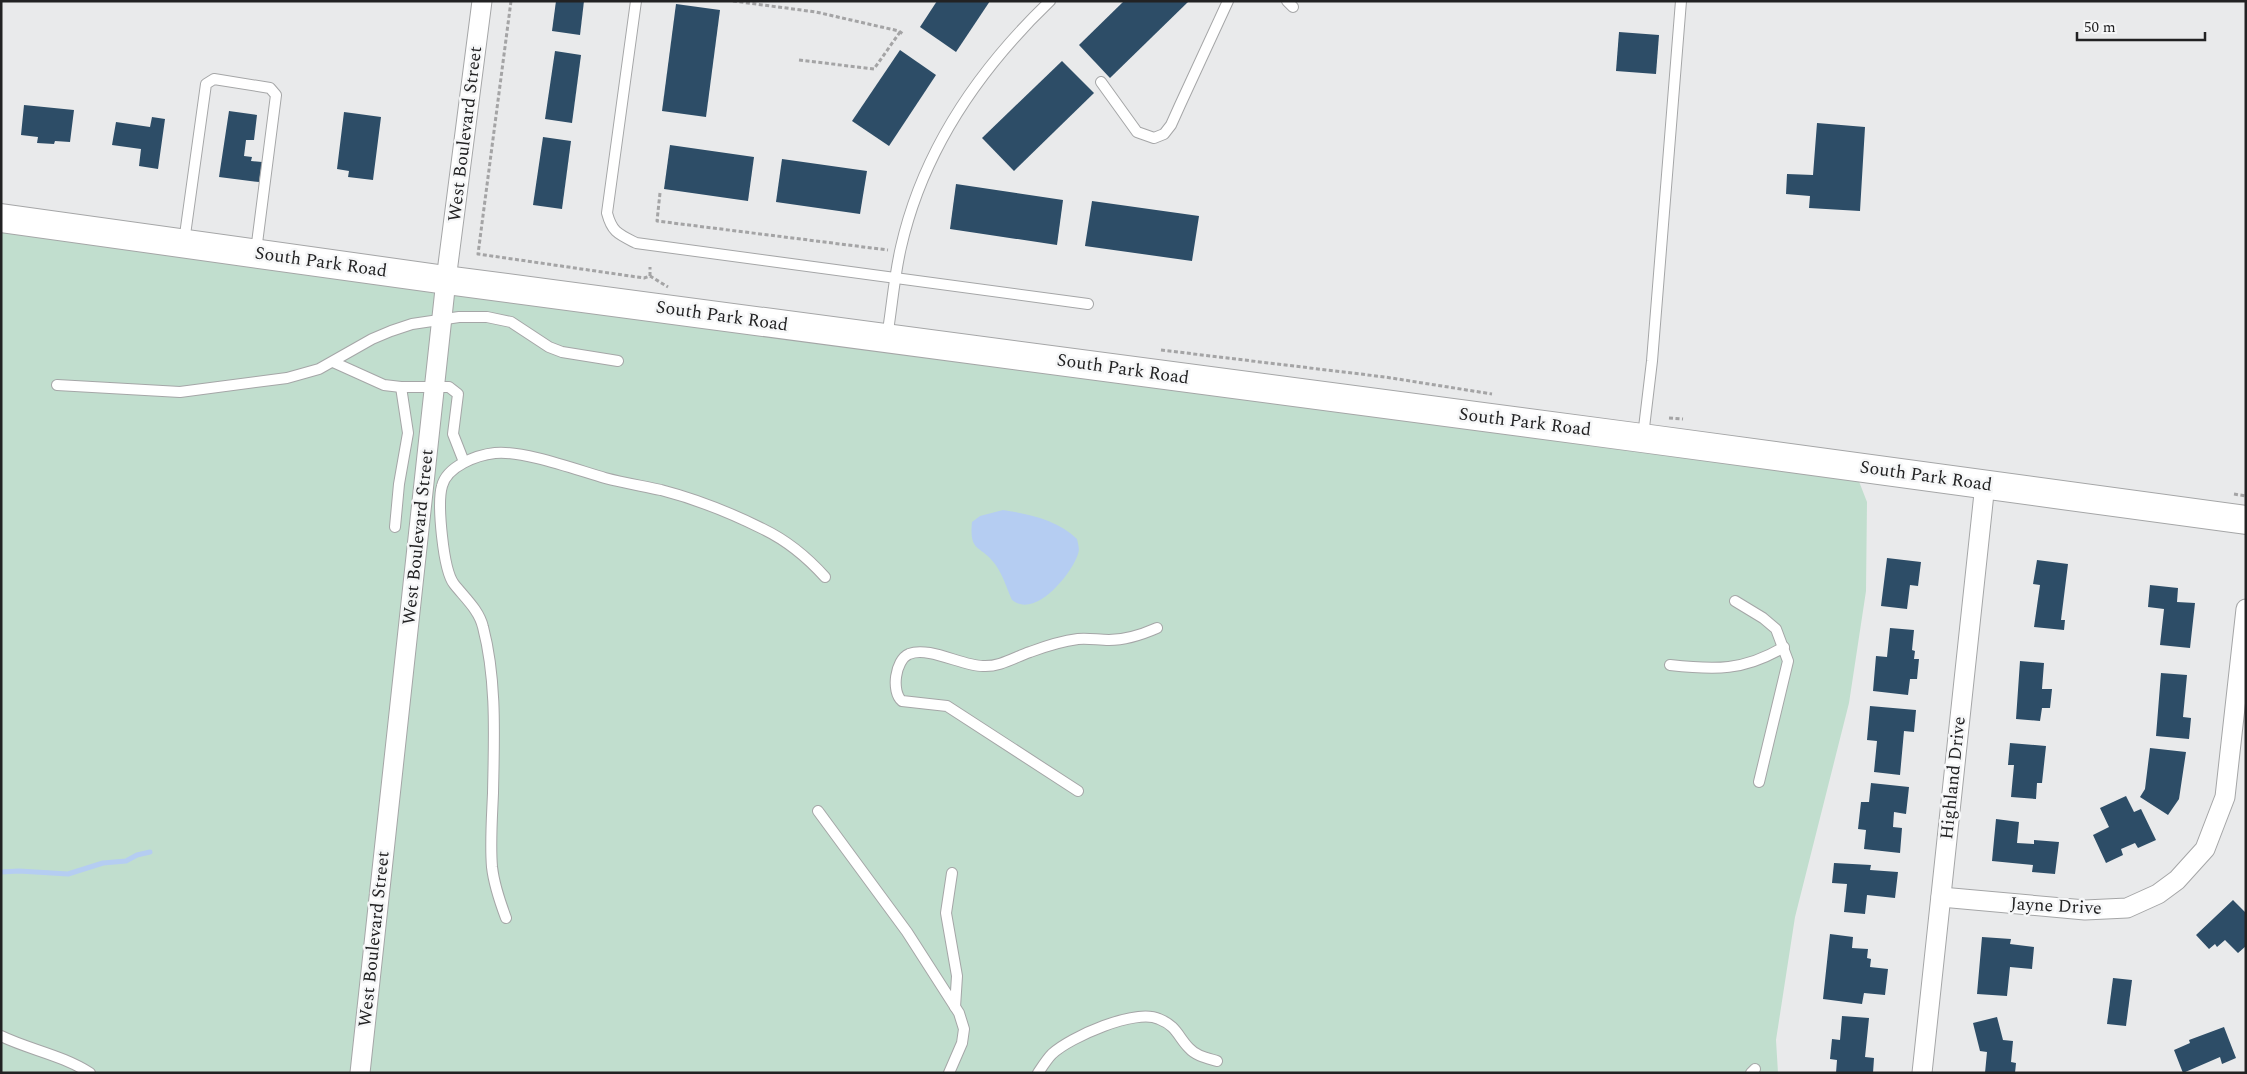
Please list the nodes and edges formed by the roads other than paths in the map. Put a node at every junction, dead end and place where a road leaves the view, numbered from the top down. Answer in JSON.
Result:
{"nodes":[{"id":1,"x":482,"y":1,"type":"edge"},
{"id":2,"x":636,"y":1,"type":"edge"},
{"id":3,"x":1050,"y":1,"type":"edge"},
{"id":4,"x":1228,"y":1,"type":"edge"},
{"id":5,"x":1681,"y":1,"type":"edge"},
{"id":6,"x":1102,"y":82,"type":"dead end"},
{"id":7,"x":1,"y":218,"type":"edge"},
{"id":8,"x":184,"y":242,"type":"junction"},
{"id":9,"x":256,"y":252,"type":"junction"},
{"id":10,"x":896,"y":279,"type":"junction"},
{"id":11,"x":446,"y":280,"type":"junction"},
{"id":12,"x":1088,"y":304,"type":"dead end"},
{"id":13,"x":442,"y":320,"type":"junction"},
{"id":14,"x":887,"y":338,"type":"junction"},
{"id":15,"x":618,"y":361,"type":"dead end"},
{"id":16,"x":333,"y":362,"type":"junction"},
{"id":17,"x":57,"y":385,"type":"dead end"},
{"id":18,"x":434,"y":386,"type":"junction"},
{"id":19,"x":401,"y":387,"type":"junction"},
{"id":20,"x":1642,"y":438,"type":"junction"},
{"id":21,"x":464,"y":462,"type":"junction"},
{"id":22,"x":1985,"y":484,"type":"junction"},
{"id":23,"x":2246,"y":520,"type":"edge"},
{"id":24,"x":395,"y":526,"type":"dead end"},
{"id":25,"x":825,"y":577,"type":"dead end"},
{"id":26,"x":1735,"y":601,"type":"dead end"},
{"id":27,"x":2246,"y":609,"type":"edge"},
{"id":28,"x":1156,"y":628,"type":"dead end"},
{"id":29,"x":1784,"y":646,"type":"junction"},
{"id":30,"x":1670,"y":665,"type":"dead end"},
{"id":31,"x":1759,"y":782,"type":"dead end"},
{"id":32,"x":1078,"y":790,"type":"dead end"},
{"id":33,"x":818,"y":810,"type":"dead end"},
{"id":34,"x":952,"y":873,"type":"dead end"},
{"id":35,"x":1941,"y":896,"type":"junction"},
{"id":36,"x":506,"y":918,"type":"dead end"},
{"id":37,"x":955,"y":1008,"type":"junction"},
{"id":38,"x":1,"y":1036,"type":"edge"},
{"id":39,"x":1216,"y":1061,"type":"dead end"},
{"id":40,"x":90,"y":1073,"type":"edge"},
{"id":41,"x":360,"y":1073,"type":"edge"},
{"id":42,"x":949,"y":1073,"type":"edge"},
{"id":43,"x":1038,"y":1073,"type":"edge"},
{"id":44,"x":1922,"y":1073,"type":"edge"}],
"edges":[{"from":1,"to":11,"type":"street","name":"West Boulevard Street"},
{"from":2,"to":10,"type":"lane"},
{"from":3,"to":10,"type":"lane"},
{"from":4,"to":6,"type":"lane"},
{"from":5,"to":20,"type":"lane"},
{"from":7,"to":8,"type":"street","name":"South Park Road"},
{"from":8,"to":9,"type":"street","name":"South Park Road"},
{"from":8,"to":9,"type":"lane"},
{"from":9,"to":11,"type":"street","name":"South Park Road"},
{"from":10,"to":12,"type":"lane"},
{"from":10,"to":14,"type":"lane"},
{"from":11,"to":13,"type":"street","name":"West Boulevard Street"},
{"from":11,"to":14,"type":"street","name":"South Park Road"},
{"from":13,"to":15,"type":"lane"},
{"from":13,"to":16,"type":"lane"},
{"from":13,"to":18,"type":"street","name":"West Boulevard Street"},
{"from":14,"to":20,"type":"street","name":"South Park Road"},
{"from":16,"to":17,"type":"lane"},
{"from":16,"to":19,"type":"lane"},
{"from":18,"to":19,"type":"lane"},
{"from":18,"to":21,"type":"lane"},
{"from":18,"to":41,"type":"street","name":"West Boulevard Street"},
{"from":19,"to":24,"type":"lane"},
{"from":20,"to":22,"type":"street","name":"South Park Road"},
{"from":21,"to":25,"type":"lane"},
{"from":21,"to":36,"type":"lane"},
{"from":22,"to":23,"type":"street","name":"South Park Road"},
{"from":22,"to":35,"type":"street","name":"Highland Drive"},
{"from":26,"to":29,"type":"lane"},
{"from":27,"to":35,"type":"street","name":"Jayne Drive"},
{"from":28,"to":32,"type":"lane"},
{"from":29,"to":30,"type":"lane"},
{"from":29,"to":31,"type":"lane"},
{"from":33,"to":37,"type":"lane"},
{"from":34,"to":37,"type":"lane"},
{"from":35,"to":44,"type":"street","name":"Highland Drive"},
{"from":37,"to":42,"type":"lane"},
{"from":38,"to":40,"type":"lane"},
{"from":39,"to":43,"type":"lane"}]}
